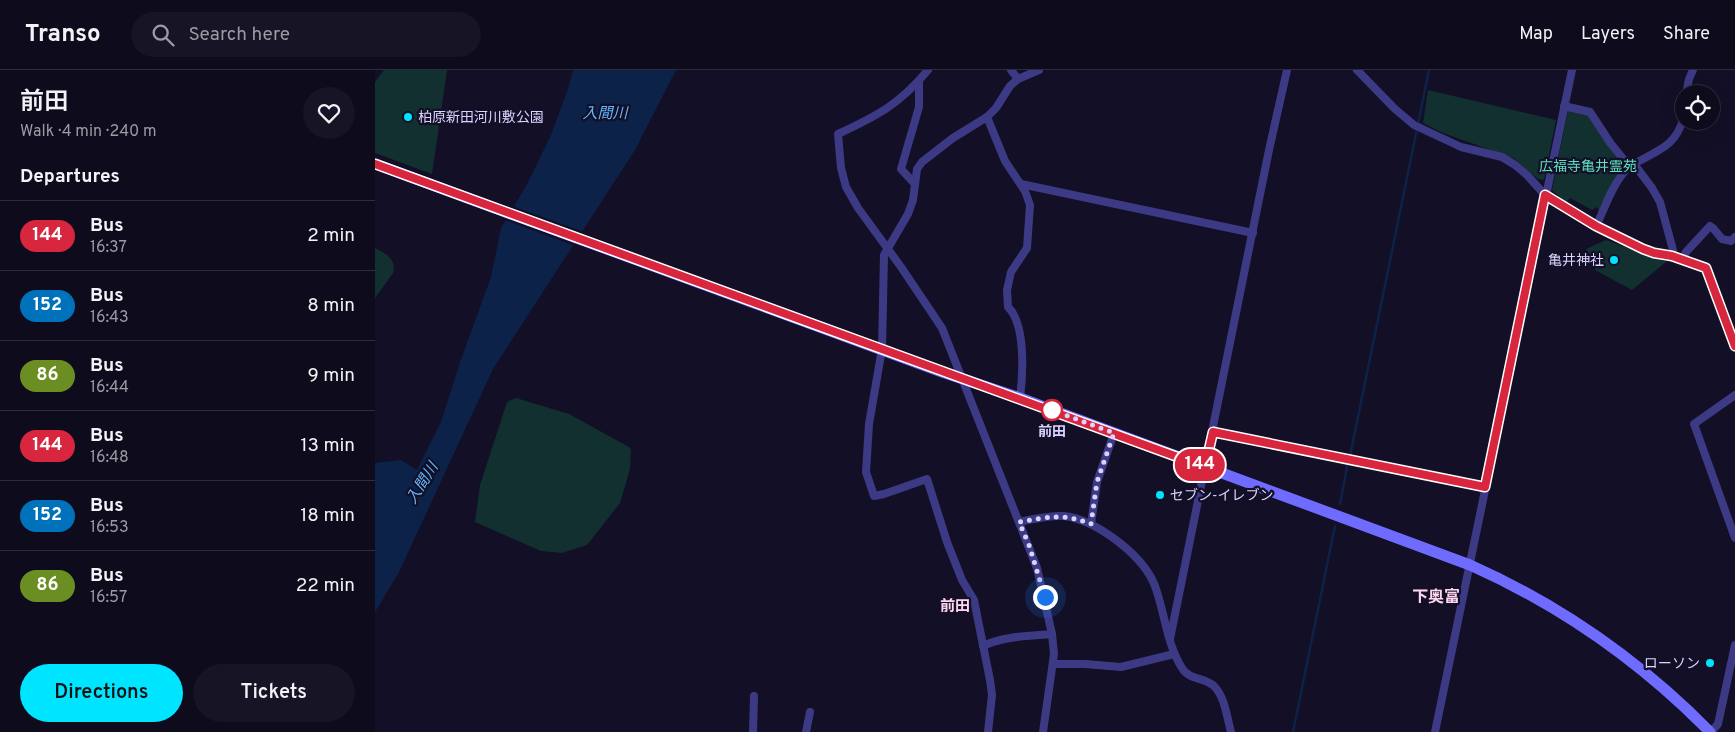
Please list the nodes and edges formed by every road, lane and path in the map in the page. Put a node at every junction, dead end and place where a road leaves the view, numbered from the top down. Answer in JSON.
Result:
{"nodes":[{"id":1,"x":928,"y":70,"type":"edge"},
{"id":2,"x":1011,"y":70,"type":"edge"},
{"id":3,"x":1039,"y":70,"type":"edge"},
{"id":4,"x":1287,"y":70,"type":"edge"},
{"id":5,"x":1357,"y":70,"type":"edge"},
{"id":6,"x":1572,"y":70,"type":"edge"},
{"id":7,"x":1693,"y":70,"type":"edge"},
{"id":8,"x":1018,"y":79,"type":"junction"},
{"id":9,"x":919,"y":81,"type":"junction"},
{"id":10,"x":1689,"y":85,"type":"edge"},
{"id":11,"x":1565,"y":106,"type":"junction"},
{"id":12,"x":987,"y":117,"type":"junction"},
{"id":13,"x":1679,"y":130,"type":"edge"},
{"id":14,"x":375,"y":164,"type":"edge"},
{"id":15,"x":1632,"y":165,"type":"junction"},
{"id":16,"x":915,"y":184,"type":"junction"},
{"id":17,"x":1021,"y":184,"type":"junction"},
{"id":18,"x":1545,"y":195,"type":"junction"},
{"id":19,"x":1596,"y":226,"type":"junction"},
{"id":20,"x":1253,"y":233,"type":"junction"},
{"id":21,"x":1735,"y":238,"type":"edge"},
{"id":22,"x":887,"y":248,"type":"junction"},
{"id":23,"x":1672,"y":256,"type":"junction"},
{"id":24,"x":1683,"y":259,"type":"junction"},
{"id":25,"x":1735,"y":346,"type":"edge"},
{"id":26,"x":877,"y":347,"type":"junction"},
{"id":27,"x":961,"y":378,"type":"junction"},
{"id":28,"x":1735,"y":395,"type":"edge"},
{"id":29,"x":1020,"y":398,"type":"junction"},
{"id":30,"x":1213,"y":432,"type":"junction"},
{"id":31,"x":1114,"y":433,"type":"junction"},
{"id":32,"x":1205,"y":467,"type":"junction"},
{"id":33,"x":1485,"y":487,"type":"junction"},
{"id":34,"x":1019,"y":522,"type":"junction"},
{"id":35,"x":1091,"y":524,"type":"junction"},
{"id":36,"x":1735,"y":538,"type":"edge"},
{"id":37,"x":1470,"y":565,"type":"junction"},
{"id":38,"x":1052,"y":634,"type":"junction"},
{"id":39,"x":1170,"y":639,"type":"junction"},
{"id":40,"x":1735,"y":645,"type":"edge"},
{"id":41,"x":983,"y":646,"type":"junction"},
{"id":42,"x":1175,"y":654,"type":"junction"},
{"id":43,"x":1053,"y":664,"type":"junction"},
{"id":44,"x":1732,"y":670,"type":"edge"},
{"id":45,"x":754,"y":696,"type":"dead end"},
{"id":46,"x":810,"y":712,"type":"dead end"},
{"id":47,"x":753,"y":732,"type":"edge"},
{"id":48,"x":806,"y":732,"type":"edge"},
{"id":49,"x":988,"y":732,"type":"edge"},
{"id":50,"x":1043,"y":732,"type":"edge"},
{"id":51,"x":1231,"y":732,"type":"edge"},
{"id":52,"x":1435,"y":732,"type":"edge"},
{"id":53,"x":1710,"y":732,"type":"edge"}],
"edges":[{"from":1,"to":9,"type":"street"},
{"from":2,"to":8,"type":"street"},
{"from":3,"to":8,"type":"street"},
{"from":4,"to":20,"type":"street"},
{"from":5,"to":18,"type":"street"},
{"from":6,"to":11,"type":"street"},
{"from":7,"to":10,"type":"street"},
{"from":8,"to":12,"type":"street"},
{"from":9,"to":16,"type":"street"},
{"from":9,"to":22,"type":"street"},
{"from":11,"to":15,"type":"street"},
{"from":11,"to":18,"type":"street"},
{"from":12,"to":16,"type":"street"},
{"from":12,"to":17,"type":"street"},
{"from":13,"to":15,"type":"street"},
{"from":14,"to":26,"type":"street"},
{"from":15,"to":19,"type":"street"},
{"from":15,"to":23,"type":"street"},
{"from":16,"to":22,"type":"street"},
{"from":17,"to":20,"type":"street"},
{"from":17,"to":29,"type":"street"},
{"from":18,"to":19,"type":"street"},
{"from":18,"to":33,"type":"street"},
{"from":19,"to":23,"type":"street"},
{"from":20,"to":30,"type":"street"},
{"from":21,"to":24,"type":"street"},
{"from":22,"to":26,"type":"street"},
{"from":22,"to":27,"type":"street"},
{"from":23,"to":24,"type":"street"},
{"from":24,"to":25,"type":"street"},
{"from":26,"to":27,"type":"street"},
{"from":26,"to":41,"type":"street"},
{"from":27,"to":29,"type":"street"},
{"from":27,"to":34,"type":"street"},
{"from":28,"to":36,"type":"street"},
{"from":29,"to":31,"type":"street"},
{"from":30,"to":32,"type":"street"},
{"from":30,"to":33,"type":"street"},
{"from":31,"to":32,"type":"street"},
{"from":31,"to":35,"type":"street"},
{"from":32,"to":37,"type":"street"},
{"from":32,"to":39,"type":"street"},
{"from":33,"to":37,"type":"street"},
{"from":34,"to":35,"type":"street"},
{"from":34,"to":38,"type":"street"},
{"from":35,"to":39,"type":"street"},
{"from":37,"to":52,"type":"street"},
{"from":37,"to":53,"type":"street"},
{"from":38,"to":41,"type":"street"},
{"from":38,"to":43,"type":"street"},
{"from":39,"to":42,"type":"street"},
{"from":40,"to":44,"type":"street"},
{"from":41,"to":49,"type":"street"},
{"from":42,"to":43,"type":"street"},
{"from":42,"to":51,"type":"street"},
{"from":43,"to":50,"type":"street"},
{"from":44,"to":53,"type":"street"},
{"from":45,"to":47,"type":"street"},
{"from":46,"to":48,"type":"street"}]}
